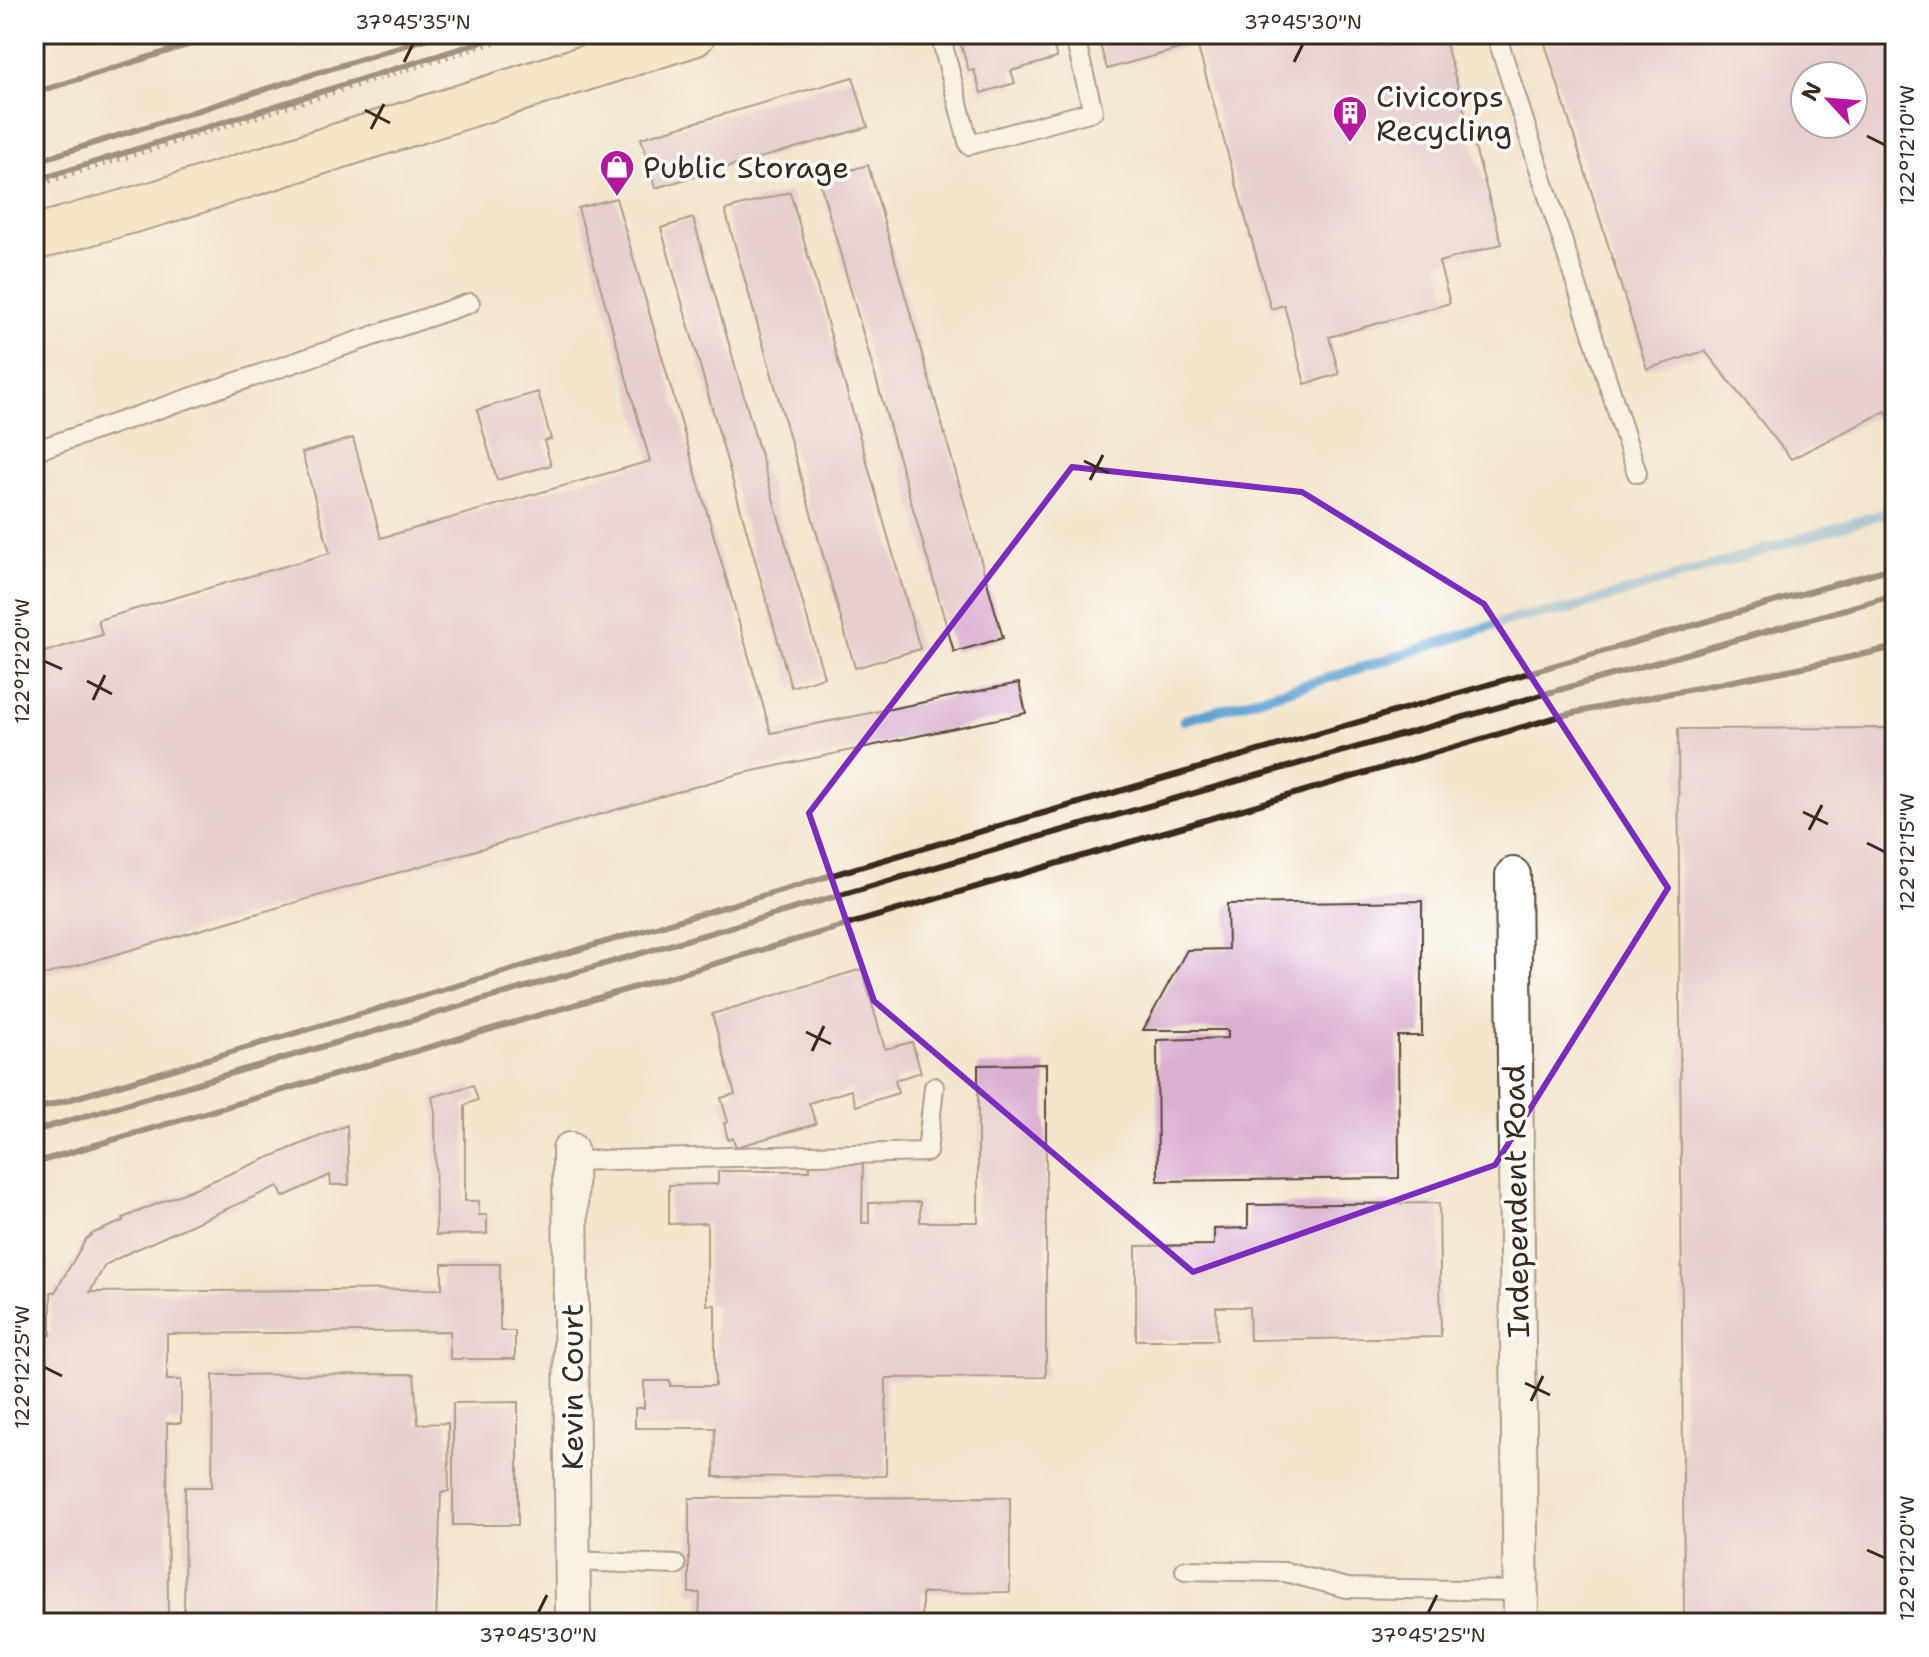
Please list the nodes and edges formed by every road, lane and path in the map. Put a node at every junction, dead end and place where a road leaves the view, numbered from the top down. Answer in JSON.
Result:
{"nodes":[{"id":1,"x":521,"y":34,"type":"edge"},
{"id":2,"x":693,"y":34,"type":"edge"},
{"id":3,"x":940,"y":34,"type":"edge"},
{"id":4,"x":1074,"y":34,"type":"edge"},
{"id":5,"x":1496,"y":34,"type":"edge"},
{"id":6,"x":34,"y":186,"type":"edge"},
{"id":7,"x":34,"y":238,"type":"edge"},
{"id":8,"x":470,"y":303,"type":"dead end"},
{"id":9,"x":34,"y":451,"type":"edge"},
{"id":10,"x":1637,"y":473,"type":"dead end"},
{"id":11,"x":1513,"y":875,"type":"dead end"},
{"id":12,"x":934,"y":1087,"type":"dead end"},
{"id":13,"x":570,"y":1156,"type":"joint"},
{"id":14,"x":573,"y":1561,"type":"junction"},
{"id":15,"x":676,"y":1565,"type":"dead end"},
{"id":16,"x":1185,"y":1570,"type":"dead end"},
{"id":17,"x":1521,"y":1607,"type":"edge"},
{"id":18,"x":573,"y":1623,"type":"edge"}],
"edges":[{"from":1,"to":6,"type":"path"},
{"from":2,"to":7,"type":"main road"},
{"from":3,"to":4,"type":"lane"},
{"from":5,"to":10,"type":"lane"},
{"from":8,"to":9,"type":"lane"},
{"from":11,"to":17,"type":"street","name":"Independent Road"},
{"from":12,"to":13,"type":"lane"},
{"from":13,"to":14,"type":"street","name":"Kevin Court"},
{"from":14,"to":15,"type":"lane"},
{"from":14,"to":18,"type":"street","name":"Kevin Court"},
{"from":16,"to":17,"type":"lane"}]}
